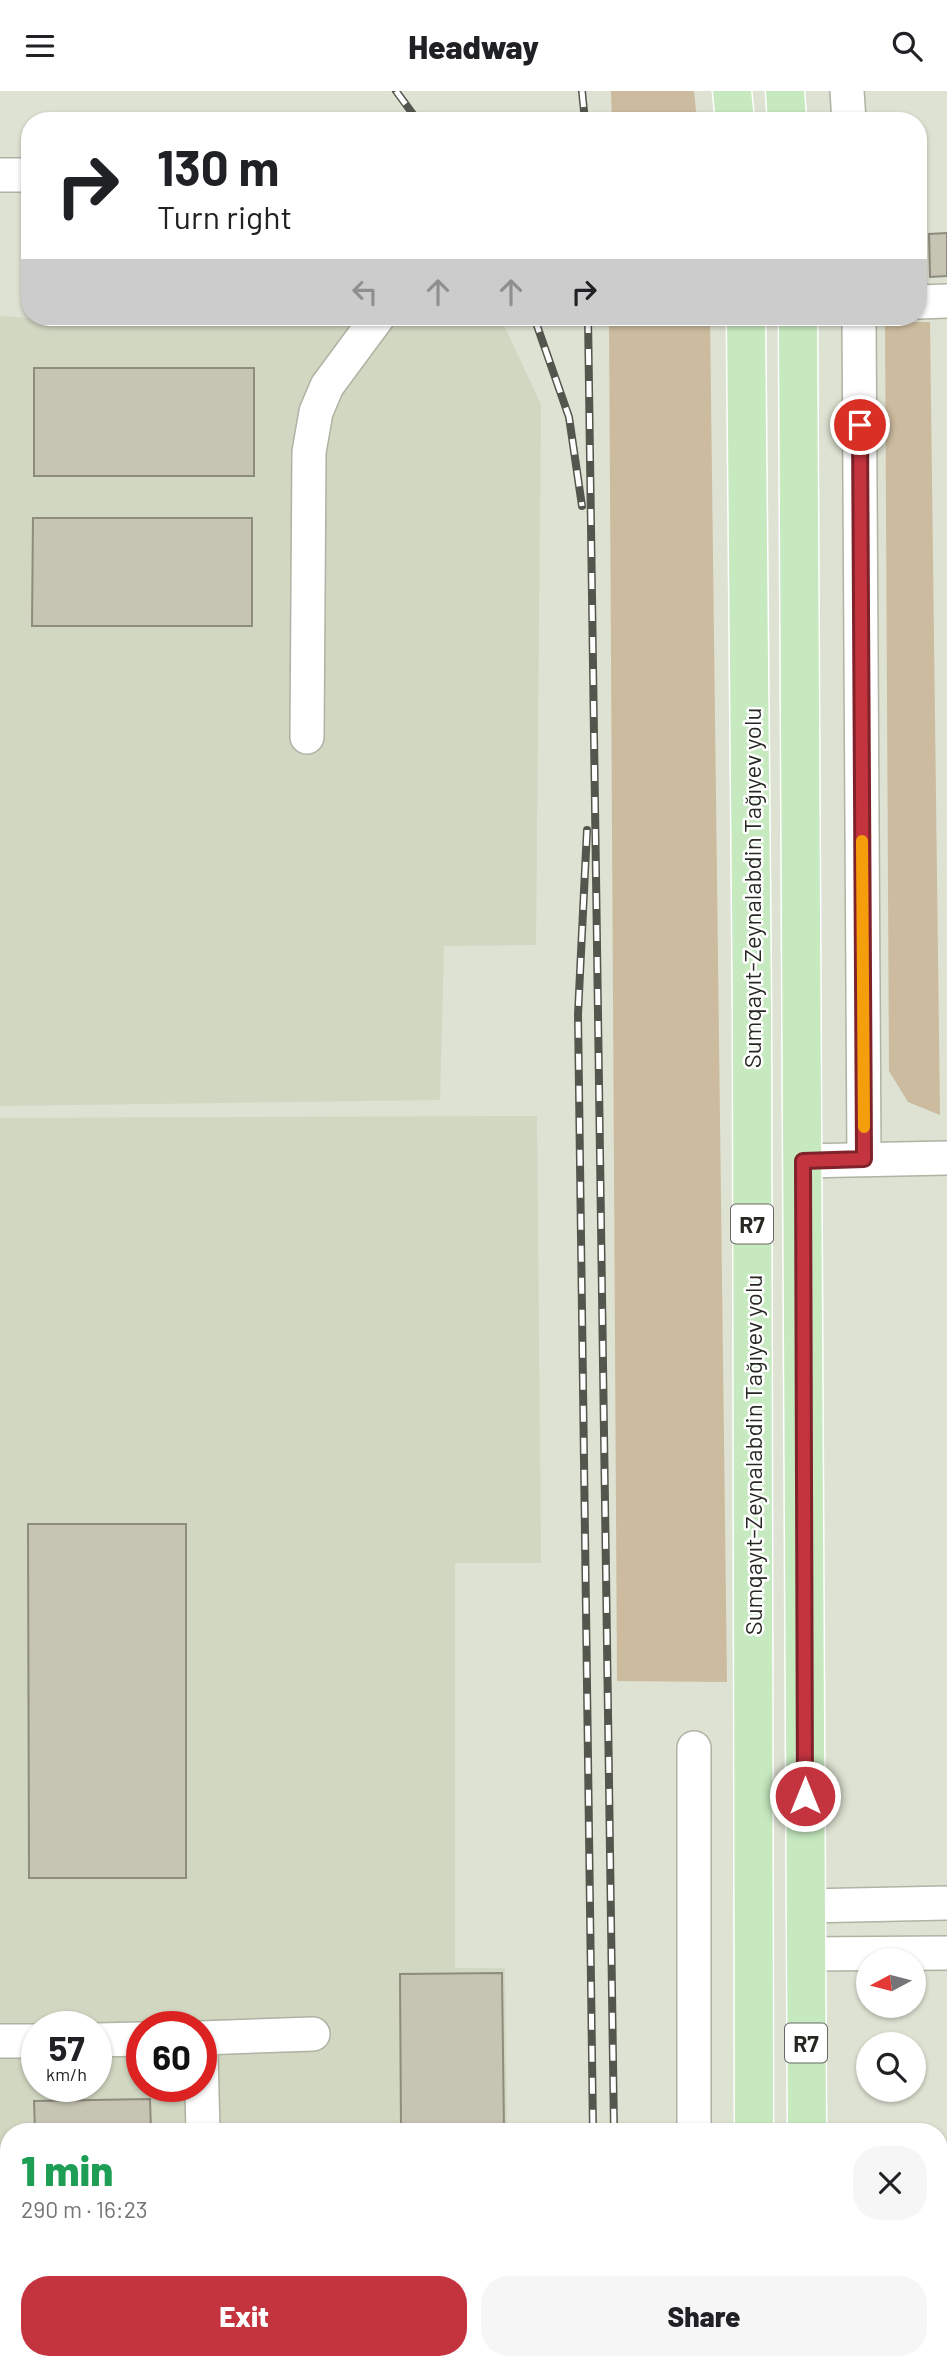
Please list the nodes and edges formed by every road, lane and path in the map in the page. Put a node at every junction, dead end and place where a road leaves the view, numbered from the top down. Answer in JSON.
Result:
{"nodes":[{"id":1,"x":732,"y":91,"type":"edge"},
{"id":2,"x":785,"y":91,"type":"edge"},
{"id":3,"x":847,"y":91,"type":"edge"},
{"id":4,"x":734,"y":112,"type":"edge"},
{"id":5,"x":787,"y":112,"type":"edge"},
{"id":6,"x":848,"y":112,"type":"edge"},
{"id":7,"x":0,"y":175,"type":"edge"},
{"id":8,"x":21,"y":175,"type":"edge"},
{"id":9,"x":947,"y":301,"type":"edge"},
{"id":10,"x":927,"y":302,"type":"edge"},
{"id":11,"x":371,"y":326,"type":"edge"},
{"id":12,"x":746,"y":326,"type":"edge"},
{"id":13,"x":799,"y":326,"type":"edge"},
{"id":14,"x":859,"y":326,"type":"edge"},
{"id":15,"x":307,"y":737,"type":"dead end"},
{"id":16,"x":947,"y":1158,"type":"edge"},
{"id":17,"x":864,"y":1159,"type":"junction"},
{"id":18,"x":803,"y":1161,"type":"junction"},
{"id":19,"x":694,"y":1748,"type":"dead end"},
{"id":20,"x":947,"y":1903,"type":"edge"},
{"id":21,"x":805,"y":1906,"type":"junction"},
{"id":22,"x":947,"y":1953,"type":"edge"},
{"id":23,"x":805,"y":1954,"type":"junction"},
{"id":24,"x":313,"y":2034,"type":"dead end"},
{"id":25,"x":217,"y":2037,"type":"edge"},
{"id":26,"x":0,"y":2041,"type":"edge"},
{"id":27,"x":21,"y":2041,"type":"edge"},
{"id":28,"x":203,"y":2102,"type":"edge"},
{"id":29,"x":204,"y":2123,"type":"edge"},
{"id":30,"x":694,"y":2123,"type":"edge"},
{"id":31,"x":754,"y":2123,"type":"edge"},
{"id":32,"x":807,"y":2123,"type":"edge"}],
"edges":[{"from":1,"to":4,"type":"main road"},
{"from":2,"to":5,"type":"main road"},
{"from":3,"to":6,"type":"lane"},
{"from":7,"to":8,"type":"lane"},
{"from":9,"to":10,"type":"lane"},
{"from":11,"to":15,"type":"lane"},
{"from":12,"to":31,"type":"main road","name":"Sumqayıt-Zeynalabdin Tağıyev yolu","number":"R7"},
{"from":13,"to":18,"type":"main road","name":"Sumqayıt-Zeynalabdin Tağıyev yolu","number":"R7"},
{"from":14,"to":17,"type":"lane"},
{"from":16,"to":17,"type":"lane"},
{"from":17,"to":18,"type":"lane"},
{"from":18,"to":21,"type":"main road","name":"Sumqayıt-Zeynalabdin Tağıyev yolu","number":"R7"},
{"from":19,"to":30,"type":"lane"},
{"from":20,"to":21,"type":"lane"},
{"from":21,"to":23,"type":"main road","name":"Sumqayıt-Zeynalabdin Tağıyev yolu","number":"R7"},
{"from":22,"to":23,"type":"lane"},
{"from":23,"to":32,"type":"main road","name":"Sumqayıt-Zeynalabdin Tağıyev yolu","number":"R7"},
{"from":24,"to":25,"type":"lane"},
{"from":26,"to":27,"type":"lane"},
{"from":28,"to":29,"type":"lane"}]}
